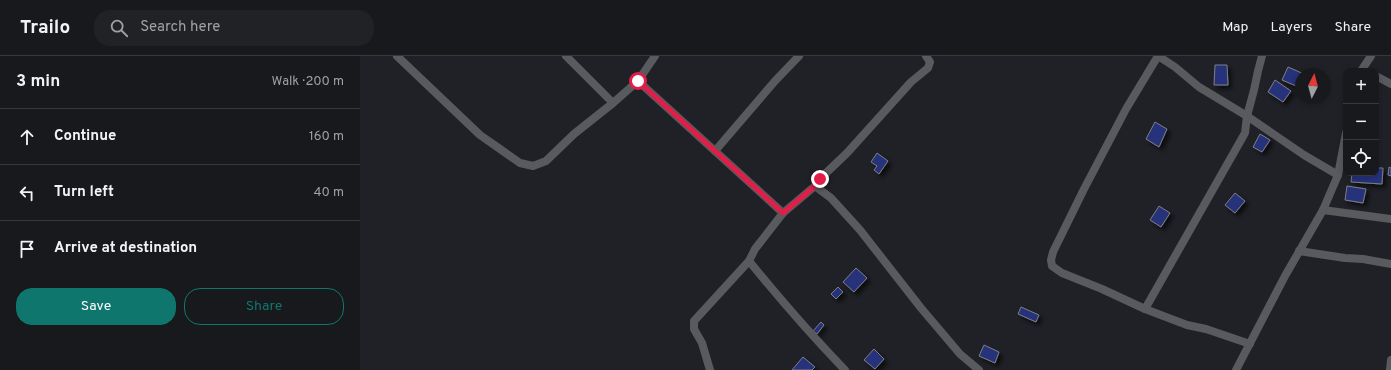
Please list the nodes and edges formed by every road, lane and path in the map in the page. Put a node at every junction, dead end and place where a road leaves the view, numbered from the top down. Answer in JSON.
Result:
{"nodes":[{"id":1,"x":397,"y":56,"type":"edge"},
{"id":2,"x":566,"y":56,"type":"edge"},
{"id":3,"x":655,"y":56,"type":"edge"},
{"id":4,"x":799,"y":56,"type":"edge"},
{"id":5,"x":926,"y":56,"type":"edge"},
{"id":6,"x":1158,"y":56,"type":"edge"},
{"id":7,"x":1262,"y":56,"type":"edge"},
{"id":8,"x":1371,"y":56,"type":"edge"},
{"id":9,"x":1364,"y":68,"type":"edge"},
{"id":10,"x":1379,"y":78,"type":"edge"},
{"id":11,"x":638,"y":81,"type":"junction"},
{"id":12,"x":1391,"y":84,"type":"edge"},
{"id":13,"x":613,"y":102,"type":"junction"},
{"id":14,"x":1247,"y":116,"type":"junction"},
{"id":15,"x":1345,"y":140,"type":"edge"},
{"id":16,"x":715,"y":151,"type":"junction"},
{"id":17,"x":1338,"y":175,"type":"junction"},
{"id":18,"x":815,"y":186,"type":"junction"},
{"id":19,"x":1323,"y":210,"type":"junction"},
{"id":20,"x":783,"y":213,"type":"junction"},
{"id":21,"x":1391,"y":219,"type":"edge"},
{"id":22,"x":1299,"y":251,"type":"junction"},
{"id":23,"x":750,"y":261,"type":"junction"},
{"id":24,"x":1391,"y":264,"type":"edge"},
{"id":25,"x":1145,"y":309,"type":"junction"},
{"id":26,"x":1250,"y":344,"type":"junction"},
{"id":27,"x":1391,"y":360,"type":"edge"},
{"id":28,"x":710,"y":370,"type":"edge"},
{"id":29,"x":845,"y":370,"type":"edge"},
{"id":30,"x":979,"y":370,"type":"edge"},
{"id":31,"x":1236,"y":370,"type":"edge"},
{"id":32,"x":1390,"y":370,"type":"edge"}],
"edges":[{"from":1,"to":13,"type":"street"},
{"from":2,"to":13,"type":"street"},
{"from":3,"to":11,"type":"street"},
{"from":4,"to":16,"type":"street"},
{"from":5,"to":18,"type":"street"},
{"from":6,"to":14,"type":"street"},
{"from":6,"to":25,"type":"street"},
{"from":7,"to":14,"type":"street"},
{"from":8,"to":9,"type":"street"},
{"from":10,"to":12,"type":"street"},
{"from":11,"to":13,"type":"street"},
{"from":11,"to":16,"type":"street"},
{"from":14,"to":17,"type":"street"},
{"from":14,"to":25,"type":"street"},
{"from":15,"to":17,"type":"street"},
{"from":16,"to":20,"type":"street"},
{"from":17,"to":19,"type":"street"},
{"from":18,"to":20,"type":"street"},
{"from":18,"to":30,"type":"street"},
{"from":19,"to":21,"type":"street"},
{"from":19,"to":22,"type":"street"},
{"from":20,"to":23,"type":"street"},
{"from":22,"to":24,"type":"street"},
{"from":22,"to":26,"type":"street"},
{"from":23,"to":28,"type":"street"},
{"from":23,"to":29,"type":"street"},
{"from":25,"to":26,"type":"street"},
{"from":26,"to":31,"type":"street"},
{"from":27,"to":32,"type":"street"}]}
